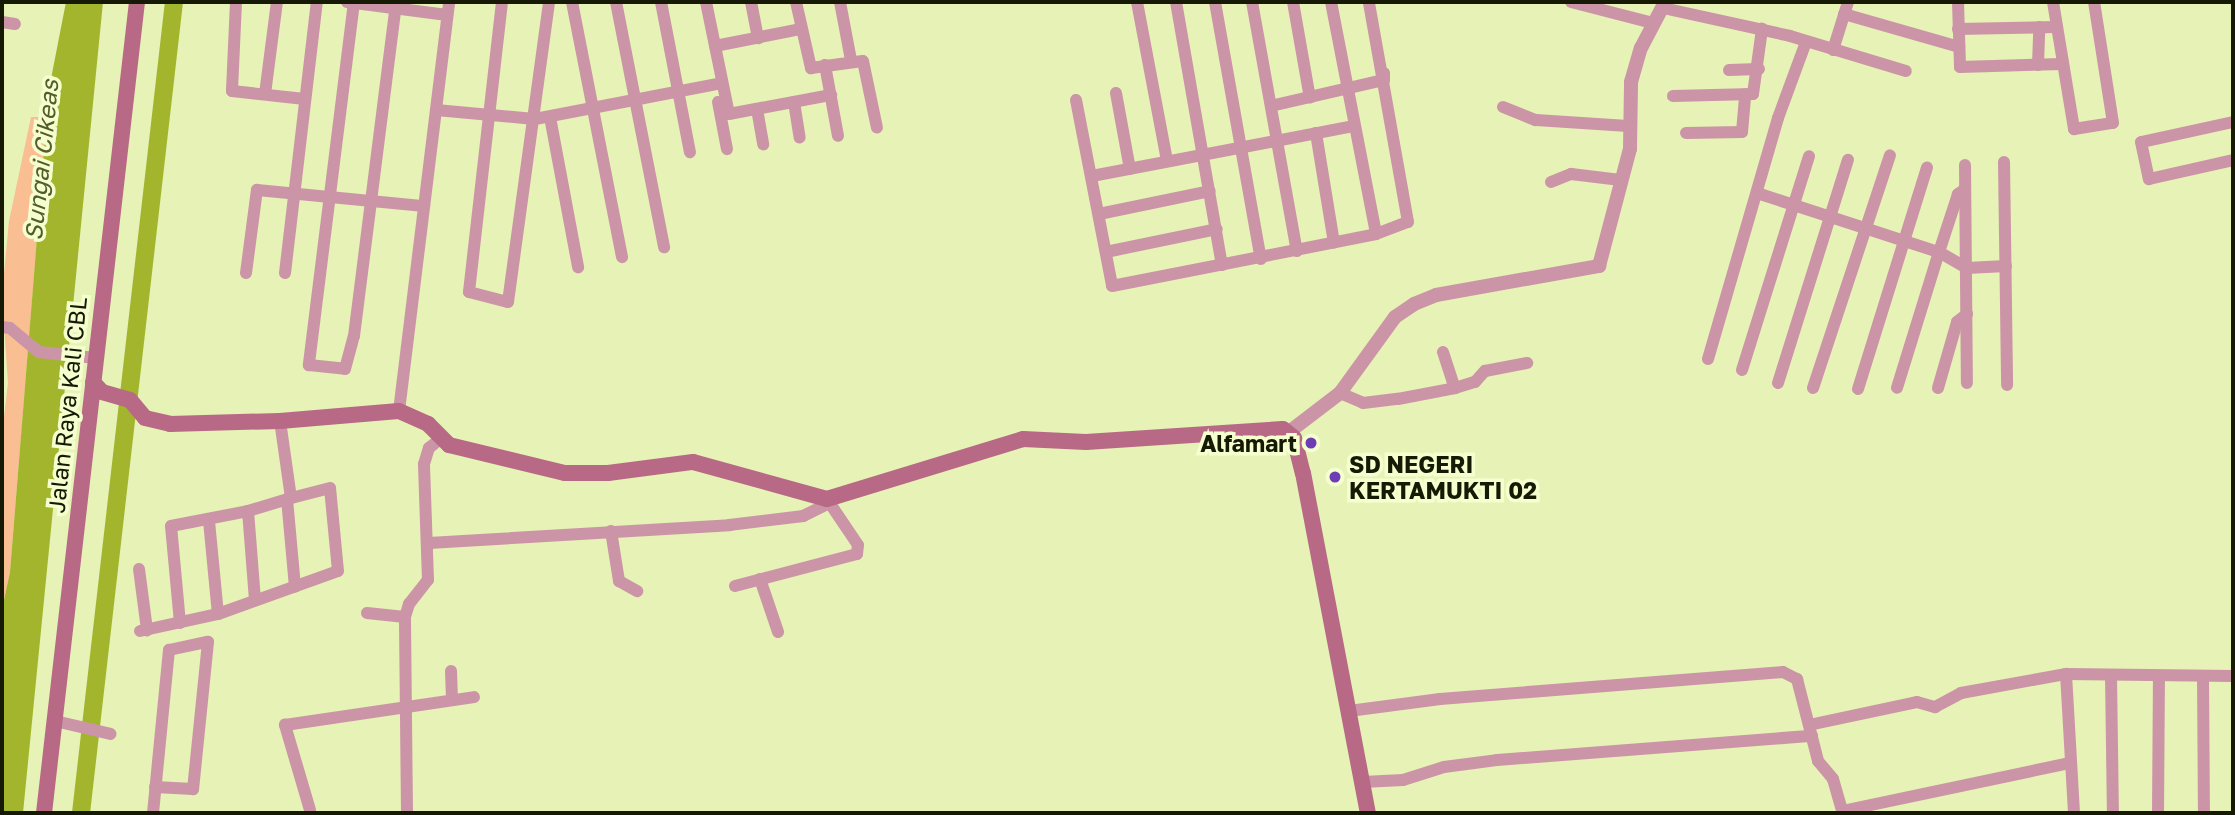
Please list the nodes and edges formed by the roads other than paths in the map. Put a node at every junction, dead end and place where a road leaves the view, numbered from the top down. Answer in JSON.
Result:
{"nodes":[{"id":1,"x":137,"y":2,"type":"edge"},
{"id":2,"x":236,"y":2,"type":"edge"},
{"id":3,"x":277,"y":2,"type":"edge"},
{"id":4,"x":317,"y":2,"type":"edge"},
{"id":5,"x":351,"y":2,"type":"edge"},
{"id":6,"x":502,"y":2,"type":"edge"},
{"id":7,"x":549,"y":2,"type":"edge"},
{"id":8,"x":572,"y":2,"type":"edge"},
{"id":9,"x":616,"y":2,"type":"edge"},
{"id":10,"x":661,"y":2,"type":"edge"},
{"id":11,"x":706,"y":2,"type":"edge"},
{"id":12,"x":751,"y":2,"type":"edge"},
{"id":13,"x":796,"y":2,"type":"edge"},
{"id":14,"x":840,"y":2,"type":"edge"},
{"id":15,"x":1137,"y":2,"type":"edge"},
{"id":16,"x":1176,"y":2,"type":"edge"},
{"id":17,"x":1215,"y":2,"type":"edge"},
{"id":18,"x":1252,"y":2,"type":"edge"},
{"id":19,"x":1293,"y":2,"type":"edge"},
{"id":20,"x":1331,"y":2,"type":"edge"},
{"id":21,"x":1369,"y":2,"type":"edge"},
{"id":22,"x":1378,"y":2,"type":"edge"},
{"id":23,"x":1571,"y":2,"type":"edge"},
{"id":24,"x":1943,"y":2,"type":"edge"},
{"id":25,"x":2053,"y":2,"type":"edge"},
{"id":26,"x":2094,"y":2,"type":"edge"},
{"id":27,"x":1958,"y":4,"type":"edge"},
{"id":28,"x":395,"y":5,"type":"edge"},
{"id":29,"x":1664,"y":5,"type":"edge"},
{"id":30,"x":448,"y":8,"type":"edge"},
{"id":31,"x":1846,"y":8,"type":"edge"},
{"id":32,"x":2,"y":22,"type":"edge"},
{"id":33,"x":1653,"y":23,"type":"junction"},
{"id":34,"x":15,"y":24,"type":"dead end"},
{"id":35,"x":2039,"y":27,"type":"junction"},
{"id":36,"x":2057,"y":27,"type":"junction"},
{"id":37,"x":801,"y":29,"type":"junction"},
{"id":38,"x":1762,"y":29,"type":"junction"},
{"id":39,"x":1958,"y":29,"type":"junction"},
{"id":40,"x":758,"y":38,"type":"junction"},
{"id":41,"x":1797,"y":38,"type":"junction"},
{"id":42,"x":715,"y":46,"type":"junction"},
{"id":43,"x":1959,"y":47,"type":"junction"},
{"id":44,"x":1833,"y":50,"type":"junction"},
{"id":45,"x":851,"y":60,"type":"junction"},
{"id":46,"x":2063,"y":64,"type":"junction"},
{"id":47,"x":825,"y":65,"type":"junction"},
{"id":48,"x":2038,"y":65,"type":"junction"},
{"id":49,"x":1759,"y":69,"type":"junction"},
{"id":50,"x":1729,"y":70,"type":"dead end"},
{"id":51,"x":1906,"y":71,"type":"dead end"},
{"id":52,"x":1384,"y":80,"type":"junction"},
{"id":53,"x":718,"y":84,"type":"junction"},
{"id":54,"x":1346,"y":90,"type":"junction"},
{"id":55,"x":678,"y":92,"type":"junction"},
{"id":56,"x":1116,"y":93,"type":"dead end"},
{"id":57,"x":265,"y":94,"type":"junction"},
{"id":58,"x":1745,"y":94,"type":"junction"},
{"id":59,"x":831,"y":95,"type":"junction"},
{"id":60,"x":1674,"y":96,"type":"dead end"},
{"id":61,"x":1310,"y":98,"type":"junction"},
{"id":62,"x":305,"y":99,"type":"junction"},
{"id":63,"x":635,"y":100,"type":"junction"},
{"id":64,"x":1076,"y":100,"type":"dead end"},
{"id":65,"x":794,"y":102,"type":"junction"},
{"id":66,"x":1271,"y":106,"type":"junction"},
{"id":67,"x":1503,"y":107,"type":"dead end"},
{"id":68,"x":593,"y":108,"type":"junction"},
{"id":69,"x":757,"y":109,"type":"junction"},
{"id":70,"x":436,"y":110,"type":"junction"},
{"id":71,"x":487,"y":116,"type":"junction"},
{"id":72,"x":550,"y":117,"type":"junction"},
{"id":73,"x":535,"y":119,"type":"junction"},
{"id":74,"x":2233,"y":122,"type":"edge"},
{"id":75,"x":1354,"y":126,"type":"junction"},
{"id":76,"x":1628,"y":126,"type":"junction"},
{"id":77,"x":877,"y":128,"type":"dead end"},
{"id":78,"x":1316,"y":133,"type":"junction"},
{"id":79,"x":1686,"y":133,"type":"dead end"},
{"id":80,"x":838,"y":136,"type":"dead end"},
{"id":81,"x":800,"y":138,"type":"dead end"},
{"id":82,"x":1278,"y":139,"type":"junction"},
{"id":83,"x":763,"y":144,"type":"dead end"},
{"id":84,"x":1242,"y":146,"type":"junction"},
{"id":85,"x":727,"y":149,"type":"dead end"},
{"id":86,"x":690,"y":152,"type":"dead end"},
{"id":87,"x":1204,"y":153,"type":"junction"},
{"id":88,"x":1890,"y":155,"type":"dead end"},
{"id":89,"x":1809,"y":156,"type":"dead end"},
{"id":90,"x":1848,"y":160,"type":"dead end"},
{"id":91,"x":2233,"y":160,"type":"edge"},
{"id":92,"x":1167,"y":161,"type":"junction"},
{"id":93,"x":2004,"y":162,"type":"dead end"},
{"id":94,"x":1965,"y":165,"type":"dead end"},
{"id":95,"x":1927,"y":166,"type":"dead end"},
{"id":96,"x":1130,"y":169,"type":"junction"},
{"id":97,"x":1092,"y":176,"type":"junction"},
{"id":98,"x":1621,"y":180,"type":"junction"},
{"id":99,"x":1551,"y":182,"type":"dead end"},
{"id":100,"x":1965,"y":188,"type":"junction"},
{"id":101,"x":1210,"y":191,"type":"junction"},
{"id":102,"x":294,"y":193,"type":"junction"},
{"id":103,"x":1760,"y":194,"type":"junction"},
{"id":104,"x":330,"y":196,"type":"junction"},
{"id":105,"x":372,"y":200,"type":"junction"},
{"id":106,"x":1794,"y":205,"type":"junction"},
{"id":107,"x":424,"y":206,"type":"junction"},
{"id":108,"x":1099,"y":214,"type":"junction"},
{"id":109,"x":1829,"y":217,"type":"junction"},
{"id":110,"x":1866,"y":228,"type":"junction"},
{"id":111,"x":1217,"y":229,"type":"junction"},
{"id":112,"x":1376,"y":234,"type":"junction"},
{"id":113,"x":1903,"y":241,"type":"junction"},
{"id":114,"x":1334,"y":243,"type":"junction"},
{"id":115,"x":664,"y":247,"type":"dead end"},
{"id":116,"x":1297,"y":251,"type":"junction"},
{"id":117,"x":1106,"y":252,"type":"junction"},
{"id":118,"x":1939,"y":252,"type":"junction"},
{"id":119,"x":622,"y":257,"type":"dead end"},
{"id":120,"x":1261,"y":259,"type":"junction"},
{"id":121,"x":1222,"y":265,"type":"junction"},
{"id":122,"x":578,"y":267,"type":"dead end"},
{"id":123,"x":2006,"y":267,"type":"junction"},
{"id":124,"x":1967,"y":268,"type":"junction"},
{"id":125,"x":246,"y":272,"type":"dead end"},
{"id":126,"x":285,"y":272,"type":"dead end"},
{"id":127,"x":1967,"y":314,"type":"junction"},
{"id":128,"x":2,"y":327,"type":"edge"},
{"id":129,"x":1443,"y":352,"type":"dead end"},
{"id":130,"x":92,"y":357,"type":"junction"},
{"id":131,"x":1709,"y":359,"type":"dead end"},
{"id":132,"x":1527,"y":363,"type":"dead end"},
{"id":133,"x":1742,"y":370,"type":"dead end"},
{"id":134,"x":93,"y":383,"type":"junction"},
{"id":135,"x":1778,"y":383,"type":"dead end"},
{"id":136,"x":1967,"y":383,"type":"dead end"},
{"id":137,"x":2007,"y":385,"type":"dead end"},
{"id":138,"x":1455,"y":388,"type":"junction"},
{"id":139,"x":1813,"y":388,"type":"dead end"},
{"id":140,"x":1897,"y":388,"type":"dead end"},
{"id":141,"x":1938,"y":388,"type":"dead end"},
{"id":142,"x":1858,"y":389,"type":"dead end"},
{"id":143,"x":1340,"y":393,"type":"junction"},
{"id":144,"x":398,"y":411,"type":"junction"},
{"id":145,"x":281,"y":421,"type":"junction"},
{"id":146,"x":1289,"y":432,"type":"junction"},
{"id":147,"x":437,"y":435,"type":"junction"},
{"id":148,"x":289,"y":499,"type":"junction"},
{"id":149,"x":832,"y":499,"type":"junction"},
{"id":150,"x":248,"y":511,"type":"junction"},
{"id":151,"x":209,"y":521,"type":"junction"},
{"id":152,"x":611,"y":531,"type":"junction"},
{"id":153,"x":429,"y":543,"type":"junction"},
{"id":154,"x":139,"y":569,"type":"dead end"},
{"id":155,"x":760,"y":579,"type":"junction"},
{"id":156,"x":735,"y":586,"type":"dead end"},
{"id":157,"x":295,"y":587,"type":"junction"},
{"id":158,"x":637,"y":591,"type":"dead end"},
{"id":159,"x":256,"y":599,"type":"junction"},
{"id":160,"x":367,"y":613,"type":"dead end"},
{"id":161,"x":218,"y":614,"type":"junction"},
{"id":162,"x":405,"y":617,"type":"junction"},
{"id":163,"x":180,"y":623,"type":"junction"},
{"id":164,"x":778,"y":632,"type":"dead end"},
{"id":165,"x":451,"y":671,"type":"dead end"},
{"id":166,"x":2066,"y":674,"type":"junction"},
{"id":167,"x":2111,"y":676,"type":"junction"},
{"id":168,"x":2203,"y":676,"type":"junction"},
{"id":169,"x":2233,"y":676,"type":"edge"},
{"id":170,"x":2159,"y":677,"type":"junction"},
{"id":171,"x":474,"y":697,"type":"dead end"},
{"id":172,"x":452,"y":700,"type":"junction"},
{"id":173,"x":408,"y":704,"type":"junction"},
{"id":174,"x":1349,"y":711,"type":"junction"},
{"id":175,"x":55,"y":721,"type":"junction"},
{"id":176,"x":1811,"y":730,"type":"junction"},
{"id":177,"x":111,"y":734,"type":"dead end"},
{"id":178,"x":2069,"y":763,"type":"junction"},
{"id":179,"x":1363,"y":782,"type":"junction"},
{"id":180,"x":155,"y":787,"type":"junction"},
{"id":181,"x":307,"y":812,"type":"edge"},
{"id":182,"x":44,"y":813,"type":"edge"},
{"id":183,"x":153,"y":813,"type":"edge"},
{"id":184,"x":407,"y":813,"type":"edge"},
{"id":185,"x":1368,"y":813,"type":"edge"},
{"id":186,"x":2074,"y":813,"type":"edge"},
{"id":187,"x":2113,"y":813,"type":"edge"},
{"id":188,"x":2158,"y":813,"type":"edge"},
{"id":189,"x":2204,"y":813,"type":"edge"}],
"edges":[{"from":1,"to":130,"type":"main road","name":"Jalan Raya Kali CBL"},
{"from":2,"to":57,"type":"street"},
{"from":3,"to":57,"type":"street"},
{"from":4,"to":62,"type":"street"},
{"from":5,"to":28,"type":"street"},
{"from":5,"to":104,"type":"street"},
{"from":6,"to":71,"type":"street"},
{"from":7,"to":73,"type":"street"},
{"from":8,"to":68,"type":"street"},
{"from":9,"to":63,"type":"street"},
{"from":10,"to":55,"type":"street"},
{"from":11,"to":42,"type":"street"},
{"from":12,"to":40,"type":"street"},
{"from":13,"to":37,"type":"street"},
{"from":14,"to":45,"type":"street"},
{"from":15,"to":92,"type":"street"},
{"from":16,"to":87,"type":"street"},
{"from":17,"to":84,"type":"street"},
{"from":18,"to":66,"type":"street"},
{"from":19,"to":61,"type":"street"},
{"from":20,"to":54,"type":"street"},
{"from":21,"to":52,"type":"street"},
{"from":22,"to":52,"type":"street"},
{"from":23,"to":33,"type":"street"},
{"from":24,"to":27,"type":"street"},
{"from":25,"to":36,"type":"street"},
{"from":26,"to":46,"type":"street"},
{"from":27,"to":39,"type":"street"},
{"from":28,"to":30,"type":"street"},
{"from":28,"to":105,"type":"street"},
{"from":29,"to":33,"type":"street"},
{"from":29,"to":38,"type":"street"},
{"from":30,"to":70,"type":"street"},
{"from":31,"to":43,"type":"street"},
{"from":31,"to":44,"type":"street"},
{"from":32,"to":34,"type":"street"},
{"from":33,"to":76,"type":"street"},
{"from":35,"to":36,"type":"street"},
{"from":35,"to":39,"type":"street"},
{"from":35,"to":48,"type":"street"},
{"from":36,"to":46,"type":"street"},
{"from":37,"to":40,"type":"street"},
{"from":37,"to":47,"type":"street"},
{"from":38,"to":41,"type":"street"},
{"from":38,"to":49,"type":"street"},
{"from":39,"to":43,"type":"street"},
{"from":40,"to":42,"type":"street"},
{"from":41,"to":44,"type":"street"},
{"from":41,"to":103,"type":"street"},
{"from":42,"to":53,"type":"street"},
{"from":43,"to":48,"type":"street"},
{"from":44,"to":51,"type":"street"},
{"from":45,"to":47,"type":"street"},
{"from":45,"to":77,"type":"street"},
{"from":46,"to":48,"type":"street"},
{"from":47,"to":59,"type":"street"},
{"from":49,"to":50,"type":"street"},
{"from":49,"to":58,"type":"street"},
{"from":52,"to":54,"type":"street"},
{"from":52,"to":112,"type":"street"},
{"from":53,"to":55,"type":"street"},
{"from":53,"to":69,"type":"street"},
{"from":53,"to":85,"type":"street"},
{"from":54,"to":61,"type":"street"},
{"from":54,"to":75,"type":"street"},
{"from":55,"to":63,"type":"street"},
{"from":55,"to":86,"type":"street"},
{"from":56,"to":96,"type":"street"},
{"from":57,"to":62,"type":"street"},
{"from":58,"to":60,"type":"street"},
{"from":58,"to":79,"type":"street"},
{"from":59,"to":65,"type":"street"},
{"from":59,"to":80,"type":"street"},
{"from":61,"to":66,"type":"street"},
{"from":62,"to":102,"type":"street"},
{"from":63,"to":68,"type":"street"},
{"from":63,"to":115,"type":"street"},
{"from":64,"to":97,"type":"street"},
{"from":65,"to":69,"type":"street"},
{"from":65,"to":81,"type":"street"},
{"from":66,"to":82,"type":"street"},
{"from":67,"to":76,"type":"street"},
{"from":68,"to":72,"type":"street"},
{"from":68,"to":119,"type":"street"},
{"from":69,"to":83,"type":"street"},
{"from":70,"to":71,"type":"street"},
{"from":70,"to":107,"type":"street"},
{"from":71,"to":73,"type":"street"},
{"from":71,"to":73,"type":"street"},
{"from":72,"to":73,"type":"street"},
{"from":72,"to":122,"type":"street"},
{"from":74,"to":91,"type":"street"},
{"from":75,"to":78,"type":"street"},
{"from":75,"to":112,"type":"street"},
{"from":76,"to":98,"type":"street"},
{"from":78,"to":82,"type":"street"},
{"from":78,"to":114,"type":"street"},
{"from":82,"to":84,"type":"street"},
{"from":82,"to":116,"type":"street"},
{"from":84,"to":87,"type":"street"},
{"from":84,"to":120,"type":"street"},
{"from":87,"to":92,"type":"street"},
{"from":87,"to":101,"type":"street"},
{"from":88,"to":110,"type":"street"},
{"from":89,"to":106,"type":"street"},
{"from":90,"to":109,"type":"street"},
{"from":92,"to":96,"type":"street"},
{"from":93,"to":123,"type":"street"},
{"from":94,"to":100,"type":"street"},
{"from":95,"to":113,"type":"street"},
{"from":96,"to":97,"type":"street"},
{"from":97,"to":108,"type":"street"},
{"from":98,"to":99,"type":"street"},
{"from":98,"to":143,"type":"street"},
{"from":100,"to":118,"type":"street"},
{"from":100,"to":124,"type":"street"},
{"from":101,"to":108,"type":"street"},
{"from":101,"to":111,"type":"street"},
{"from":102,"to":104,"type":"street"},
{"from":102,"to":125,"type":"street"},
{"from":102,"to":126,"type":"street"},
{"from":103,"to":106,"type":"street"},
{"from":103,"to":131,"type":"street"},
{"from":104,"to":105,"type":"street"},
{"from":104,"to":105,"type":"street"},
{"from":105,"to":107,"type":"street"},
{"from":106,"to":109,"type":"street"},
{"from":106,"to":133,"type":"street"},
{"from":107,"to":144,"type":"street"},
{"from":108,"to":117,"type":"street"},
{"from":109,"to":110,"type":"street"},
{"from":109,"to":135,"type":"street"},
{"from":110,"to":113,"type":"street"},
{"from":110,"to":139,"type":"street"},
{"from":111,"to":117,"type":"street"},
{"from":111,"to":121,"type":"street"},
{"from":112,"to":114,"type":"street"},
{"from":113,"to":118,"type":"street"},
{"from":113,"to":142,"type":"street"},
{"from":114,"to":116,"type":"street"},
{"from":116,"to":120,"type":"street"},
{"from":117,"to":121,"type":"street"},
{"from":118,"to":124,"type":"street"},
{"from":118,"to":140,"type":"street"},
{"from":120,"to":121,"type":"street"},
{"from":123,"to":124,"type":"street"},
{"from":123,"to":137,"type":"street"},
{"from":124,"to":127,"type":"street"},
{"from":127,"to":136,"type":"street"},
{"from":127,"to":141,"type":"street"},
{"from":128,"to":130,"type":"street"},
{"from":129,"to":138,"type":"street"},
{"from":130,"to":134,"type":"main road","name":"Jalan Raya Kali CBL"},
{"from":132,"to":138,"type":"street"},
{"from":134,"to":145,"type":"main road"},
{"from":134,"to":175,"type":"main road","name":"Jalan Raya Kali CBL"},
{"from":138,"to":143,"type":"street"},
{"from":143,"to":146,"type":"street"},
{"from":144,"to":145,"type":"main road"},
{"from":144,"to":147,"type":"main road"},
{"from":145,"to":148,"type":"street"},
{"from":146,"to":149,"type":"main road"},
{"from":146,"to":174,"type":"main road"},
{"from":147,"to":149,"type":"main road"},
{"from":147,"to":153,"type":"street"},
{"from":148,"to":150,"type":"street"},
{"from":148,"to":157,"type":"street"},
{"from":148,"to":157,"type":"street"},
{"from":149,"to":152,"type":"street"},
{"from":149,"to":155,"type":"street"},
{"from":150,"to":151,"type":"street"},
{"from":150,"to":159,"type":"street"},
{"from":151,"to":161,"type":"street"},
{"from":151,"to":163,"type":"street"},
{"from":152,"to":153,"type":"street"},
{"from":152,"to":158,"type":"street"},
{"from":153,"to":162,"type":"street"},
{"from":154,"to":163,"type":"street"},
{"from":155,"to":156,"type":"street"},
{"from":155,"to":164,"type":"street"},
{"from":157,"to":159,"type":"street"},
{"from":159,"to":161,"type":"street"},
{"from":160,"to":162,"type":"street"},
{"from":161,"to":163,"type":"street"},
{"from":162,"to":173,"type":"street"},
{"from":165,"to":172,"type":"street"},
{"from":166,"to":167,"type":"street"},
{"from":166,"to":176,"type":"street"},
{"from":166,"to":178,"type":"street"},
{"from":167,"to":170,"type":"street"},
{"from":167,"to":187,"type":"street"},
{"from":168,"to":169,"type":"street"},
{"from":168,"to":170,"type":"street"},
{"from":168,"to":189,"type":"street"},
{"from":170,"to":188,"type":"street"},
{"from":171,"to":172,"type":"street"},
{"from":172,"to":173,"type":"street"},
{"from":173,"to":181,"type":"street"},
{"from":173,"to":184,"type":"street"},
{"from":174,"to":176,"type":"street"},
{"from":174,"to":179,"type":"main road"},
{"from":175,"to":177,"type":"street"},
{"from":175,"to":182,"type":"main road","name":"Jalan Raya Kali CBL"},
{"from":176,"to":178,"type":"street"},
{"from":176,"to":179,"type":"street"},
{"from":178,"to":186,"type":"street"},
{"from":179,"to":185,"type":"main road"},
{"from":180,"to":180,"type":"street"},
{"from":180,"to":183,"type":"street"}]}
